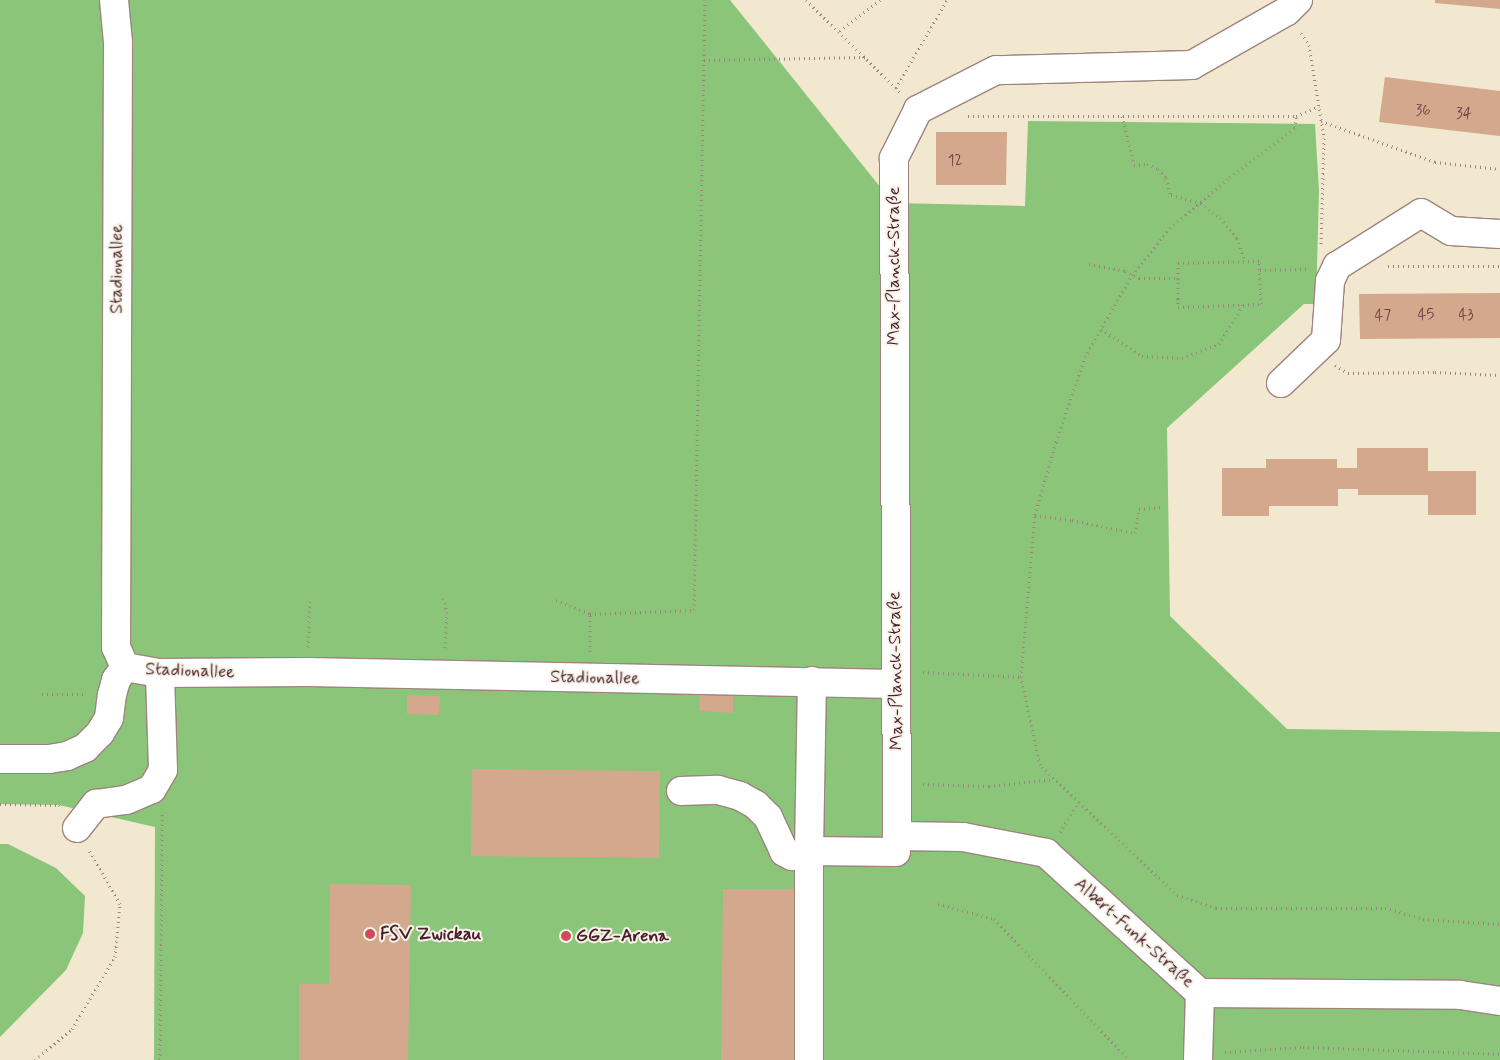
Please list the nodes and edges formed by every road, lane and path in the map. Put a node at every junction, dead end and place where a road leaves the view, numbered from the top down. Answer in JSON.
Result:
{"nodes":[{"id":1,"x":114,"y":0,"type":"edge"},
{"id":2,"x":705,"y":0,"type":"edge"},
{"id":3,"x":806,"y":0,"type":"edge"},
{"id":4,"x":880,"y":0,"type":"edge"},
{"id":5,"x":947,"y":0,"type":"edge"},
{"id":6,"x":1293,"y":5,"type":"edge"},
{"id":7,"x":840,"y":31,"type":"junction"},
{"id":8,"x":867,"y":58,"type":"junction"},
{"id":9,"x":704,"y":60,"type":"junction"},
{"id":10,"x":896,"y":88,"type":"junction"},
{"id":11,"x":1319,"y":106,"type":"junction"},
{"id":12,"x":918,"y":110,"type":"junction"},
{"id":13,"x":964,"y":116,"type":"dead end"},
{"id":14,"x":1122,"y":116,"type":"junction"},
{"id":15,"x":1296,"y":116,"type":"junction"},
{"id":16,"x":1321,"y":121,"type":"junction"},
{"id":17,"x":1500,"y":169,"type":"edge"},
{"id":18,"x":1201,"y":203,"type":"junction"},
{"id":19,"x":1500,"y":234,"type":"edge"},
{"id":20,"x":1245,"y":261,"type":"junction"},
{"id":21,"x":1089,"y":264,"type":"dead end"},
{"id":22,"x":1385,"y":266,"type":"dead end"},
{"id":23,"x":1500,"y":266,"type":"edge"},
{"id":24,"x":1260,"y":270,"type":"junction"},
{"id":25,"x":1132,"y":275,"type":"junction"},
{"id":26,"x":1325,"y":275,"type":"junction"},
{"id":27,"x":1178,"y":278,"type":"junction"},
{"id":28,"x":1244,"y":305,"type":"junction"},
{"id":29,"x":1101,"y":329,"type":"junction"},
{"id":30,"x":1314,"y":352,"type":"junction"},
{"id":31,"x":1500,"y":375,"type":"edge"},
{"id":32,"x":1281,"y":383,"type":"dead end"},
{"id":33,"x":1162,"y":507,"type":"dead end"},
{"id":34,"x":1035,"y":515,"type":"junction"},
{"id":35,"x":310,"y":598,"type":"dead end"},
{"id":36,"x":443,"y":598,"type":"dead end"},
{"id":37,"x":556,"y":600,"type":"dead end"},
{"id":38,"x":590,"y":614,"type":"junction"},
{"id":39,"x":125,"y":667,"type":"junction"},
{"id":40,"x":308,"y":672,"type":"junction"},
{"id":41,"x":927,"y":672,"type":"dead end"},
{"id":42,"x":160,"y":673,"type":"junction"},
{"id":43,"x":444,"y":674,"type":"junction"},
{"id":44,"x":1021,"y":677,"type":"junction"},
{"id":45,"x":589,"y":678,"type":"junction"},
{"id":46,"x":812,"y":681,"type":"junction"},
{"id":47,"x":895,"y":684,"type":"junction"},
{"id":48,"x":42,"y":694,"type":"dead end"},
{"id":49,"x":112,"y":695,"type":"junction"},
{"id":50,"x":0,"y":759,"type":"edge"},
{"id":51,"x":163,"y":770,"type":"junction"},
{"id":52,"x":1054,"y":779,"type":"junction"},
{"id":53,"x":921,"y":784,"type":"dead end"},
{"id":54,"x":681,"y":791,"type":"dead end"},
{"id":55,"x":1079,"y":802,"type":"junction"},
{"id":56,"x":0,"y":804,"type":"edge"},
{"id":57,"x":77,"y":828,"type":"junction"},
{"id":58,"x":897,"y":844,"type":"junction"},
{"id":59,"x":809,"y":851,"type":"junction"},
{"id":60,"x":1046,"y":853,"type":"junction"},
{"id":61,"x":938,"y":904,"type":"dead end"},
{"id":62,"x":1500,"y":924,"type":"edge"},
{"id":63,"x":1200,"y":993,"type":"junction"},
{"id":64,"x":1500,"y":1001,"type":"edge"},
{"id":65,"x":1500,"y":1054,"type":"edge"},
{"id":66,"x":1198,"y":1057,"type":"edge"},
{"id":67,"x":35,"y":1060,"type":"edge"},
{"id":68,"x":160,"y":1060,"type":"edge"},
{"id":69,"x":809,"y":1060,"type":"edge"},
{"id":70,"x":1129,"y":1060,"type":"edge"}],
"edges":[{"from":1,"to":39,"type":"street","name":"Stadionallee"},
{"from":2,"to":9,"type":"path"},
{"from":3,"to":7,"type":"path"},
{"from":4,"to":7,"type":"path"},
{"from":5,"to":10,"type":"path"},
{"from":6,"to":11,"type":"path"},
{"from":6,"to":12,"type":"street"},
{"from":7,"to":8,"type":"path"},
{"from":8,"to":9,"type":"path"},
{"from":8,"to":10,"type":"path"},
{"from":9,"to":38,"type":"path"},
{"from":10,"to":12,"type":"path"},
{"from":11,"to":15,"type":"path"},
{"from":11,"to":16,"type":"path"},
{"from":12,"to":47,"type":"street","name":"Max-Planck-Straße"},
{"from":13,"to":14,"type":"path"},
{"from":14,"to":15,"type":"path"},
{"from":14,"to":18,"type":"path"},
{"from":15,"to":18,"type":"path"},
{"from":16,"to":17,"type":"path"},
{"from":16,"to":26,"type":"path"},
{"from":18,"to":20,"type":"path"},
{"from":18,"to":25,"type":"path"},
{"from":19,"to":26,"type":"street"},
{"from":20,"to":24,"type":"path"},
{"from":20,"to":27,"type":"path"},
{"from":21,"to":25,"type":"path"},
{"from":22,"to":23,"type":"path"},
{"from":24,"to":26,"type":"path"},
{"from":24,"to":28,"type":"path"},
{"from":25,"to":27,"type":"path"},
{"from":25,"to":29,"type":"path"},
{"from":26,"to":30,"type":"street"},
{"from":27,"to":28,"type":"path"},
{"from":28,"to":29,"type":"path"},
{"from":29,"to":34,"type":"path"},
{"from":30,"to":31,"type":"path"},
{"from":30,"to":32,"type":"street"},
{"from":33,"to":34,"type":"path"},
{"from":34,"to":44,"type":"path"},
{"from":35,"to":40,"type":"path"},
{"from":36,"to":43,"type":"path"},
{"from":37,"to":38,"type":"path"},
{"from":38,"to":45,"type":"path"},
{"from":39,"to":42,"type":"street","name":"Stadionallee"},
{"from":39,"to":49,"type":"street"},
{"from":40,"to":42,"type":"street","name":"Stadionallee"},
{"from":40,"to":43,"type":"street","name":"Stadionallee"},
{"from":41,"to":44,"type":"path"},
{"from":42,"to":51,"type":"street"},
{"from":43,"to":45,"type":"street","name":"Stadionallee"},
{"from":44,"to":52,"type":"path"},
{"from":45,"to":46,"type":"street","name":"Stadionallee"},
{"from":46,"to":47,"type":"street","name":"Stadionallee"},
{"from":46,"to":59,"type":"street"},
{"from":47,"to":58,"type":"street","name":"Max-Planck-Straße"},
{"from":48,"to":49,"type":"path"},
{"from":49,"to":50,"type":"street"},
{"from":51,"to":57,"type":"street"},
{"from":51,"to":68,"type":"path"},
{"from":52,"to":53,"type":"path"},
{"from":52,"to":55,"type":"path"},
{"from":54,"to":59,"type":"street"},
{"from":55,"to":60,"type":"path"},
{"from":55,"to":62,"type":"path"},
{"from":56,"to":57,"type":"path"},
{"from":57,"to":67,"type":"path"},
{"from":58,"to":59,"type":"street"},
{"from":58,"to":60,"type":"street"},
{"from":59,"to":69,"type":"street"},
{"from":60,"to":63,"type":"street","name":"Albert-Funk-Straße"},
{"from":61,"to":70,"type":"path"},
{"from":63,"to":64,"type":"street","name":"Albert-Funk-Straße"},
{"from":63,"to":66,"type":"street"},
{"from":65,"to":66,"type":"path"}]}
